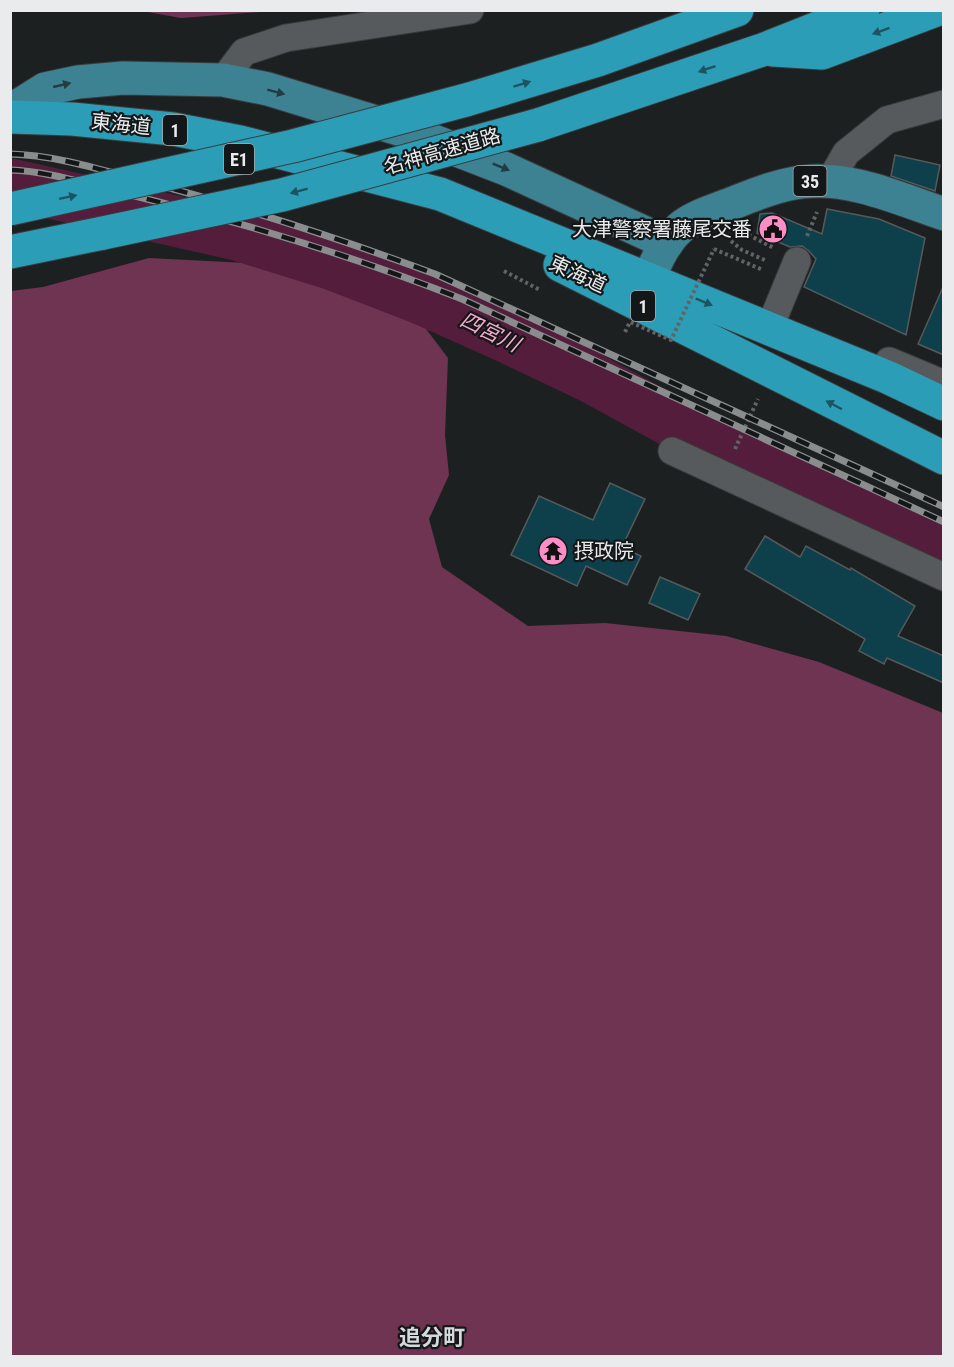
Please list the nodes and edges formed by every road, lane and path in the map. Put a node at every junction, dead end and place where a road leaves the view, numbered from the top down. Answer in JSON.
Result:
{"nodes":[{"id":1,"x":470,"y":10,"type":"edge"},
{"id":2,"x":710,"y":10,"type":"edge"},
{"id":3,"x":737,"y":10,"type":"edge"},
{"id":4,"x":863,"y":10,"type":"edge"},
{"id":5,"x":936,"y":10,"type":"edge"},
{"id":6,"x":762,"y":50,"type":"junction"},
{"id":7,"x":598,"y":60,"type":"junction"},
{"id":8,"x":223,"y":80,"type":"junction"},
{"id":9,"x":944,"y":104,"type":"edge"},
{"id":10,"x":10,"y":111,"type":"edge"},
{"id":11,"x":10,"y":117,"type":"edge"},
{"id":12,"x":830,"y":181,"type":"junction"},
{"id":13,"x":10,"y":209,"type":"edge"},
{"id":14,"x":944,"y":214,"type":"edge"},
{"id":15,"x":730,"y":230,"type":"dead end"},
{"id":16,"x":738,"y":230,"type":"dead end"},
{"id":17,"x":667,"y":243,"type":"junction"},
{"id":18,"x":10,"y":252,"type":"edge"},
{"id":19,"x":797,"y":261,"type":"junction"},
{"id":20,"x":770,"y":262,"type":"dead end"},
{"id":21,"x":765,"y":271,"type":"dead end"},
{"id":22,"x":637,"y":305,"type":"junction"},
{"id":23,"x":769,"y":329,"type":"junction"},
{"id":24,"x":826,"y":352,"type":"junction"},
{"id":25,"x":771,"y":371,"type":"junction"},
{"id":26,"x":887,"y":377,"type":"junction"},
{"id":27,"x":944,"y":384,"type":"edge"},
{"id":28,"x":944,"y":404,"type":"edge"},
{"id":29,"x":900,"y":438,"type":"junction"},
{"id":30,"x":736,"y":446,"type":"dead end"},
{"id":31,"x":672,"y":451,"type":"dead end"},
{"id":32,"x":944,"y":458,"type":"edge"},
{"id":33,"x":944,"y":577,"type":"edge"}],
"edges":[{"from":1,"to":8,"type":"street"},
{"from":2,"to":7,"type":"highway"},
{"from":3,"to":7,"type":"highway","number":"E1"},
{"from":4,"to":6,"type":"highway","name":"名神高速道路","number":"E1"},
{"from":5,"to":6,"type":"highway","one_way":true},
{"from":6,"to":18,"type":"highway","name":"名神高速道路","number":"E1","one_way":true,"bridge":true},
{"from":13,"to":7,"type":"highway","number":"E1","one_way":true,"bridge":true},
{"from":10,"to":8,"type":"main road","one_way":true},
{"from":8,"to":17,"type":"main road","one_way":true},
{"from":9,"to":12,"type":"street"},
{"from":11,"to":22,"type":"highway","name":"東海道","number":"1"},
{"from":12,"to":14,"type":"main road","number":"35"},
{"from":12,"to":17,"type":"main road","number":"35"},
{"from":12,"to":19,"type":"path"},
{"from":15,"to":20,"type":"path"},
{"from":16,"to":19,"type":"path"},
{"from":17,"to":22,"type":"main road","number":"35"},
{"from":19,"to":23,"type":"street"},
{"from":21,"to":22,"type":"path","bridge":true},
{"from":22,"to":23,"type":"highway","name":"東海道","number":"1","one_way":true},
{"from":22,"to":25,"type":"highway","name":"東海道","number":"1"},
{"from":23,"to":24,"type":"highway","name":"東海道","number":"1"},
{"from":24,"to":26,"type":"highway","name":"東海道","number":"1"},
{"from":24,"to":27,"type":"street"},
{"from":29,"to":25,"type":"highway","name":"東海道","number":"1","one_way":true},
{"from":25,"to":30,"type":"path"},
{"from":26,"to":28,"type":"highway","name":"東海道","number":"1"},
{"from":26,"to":29,"type":"highway","number":"1"},
{"from":29,"to":32,"type":"highway","name":"東海道","number":"1"},
{"from":31,"to":33,"type":"street"}]}
